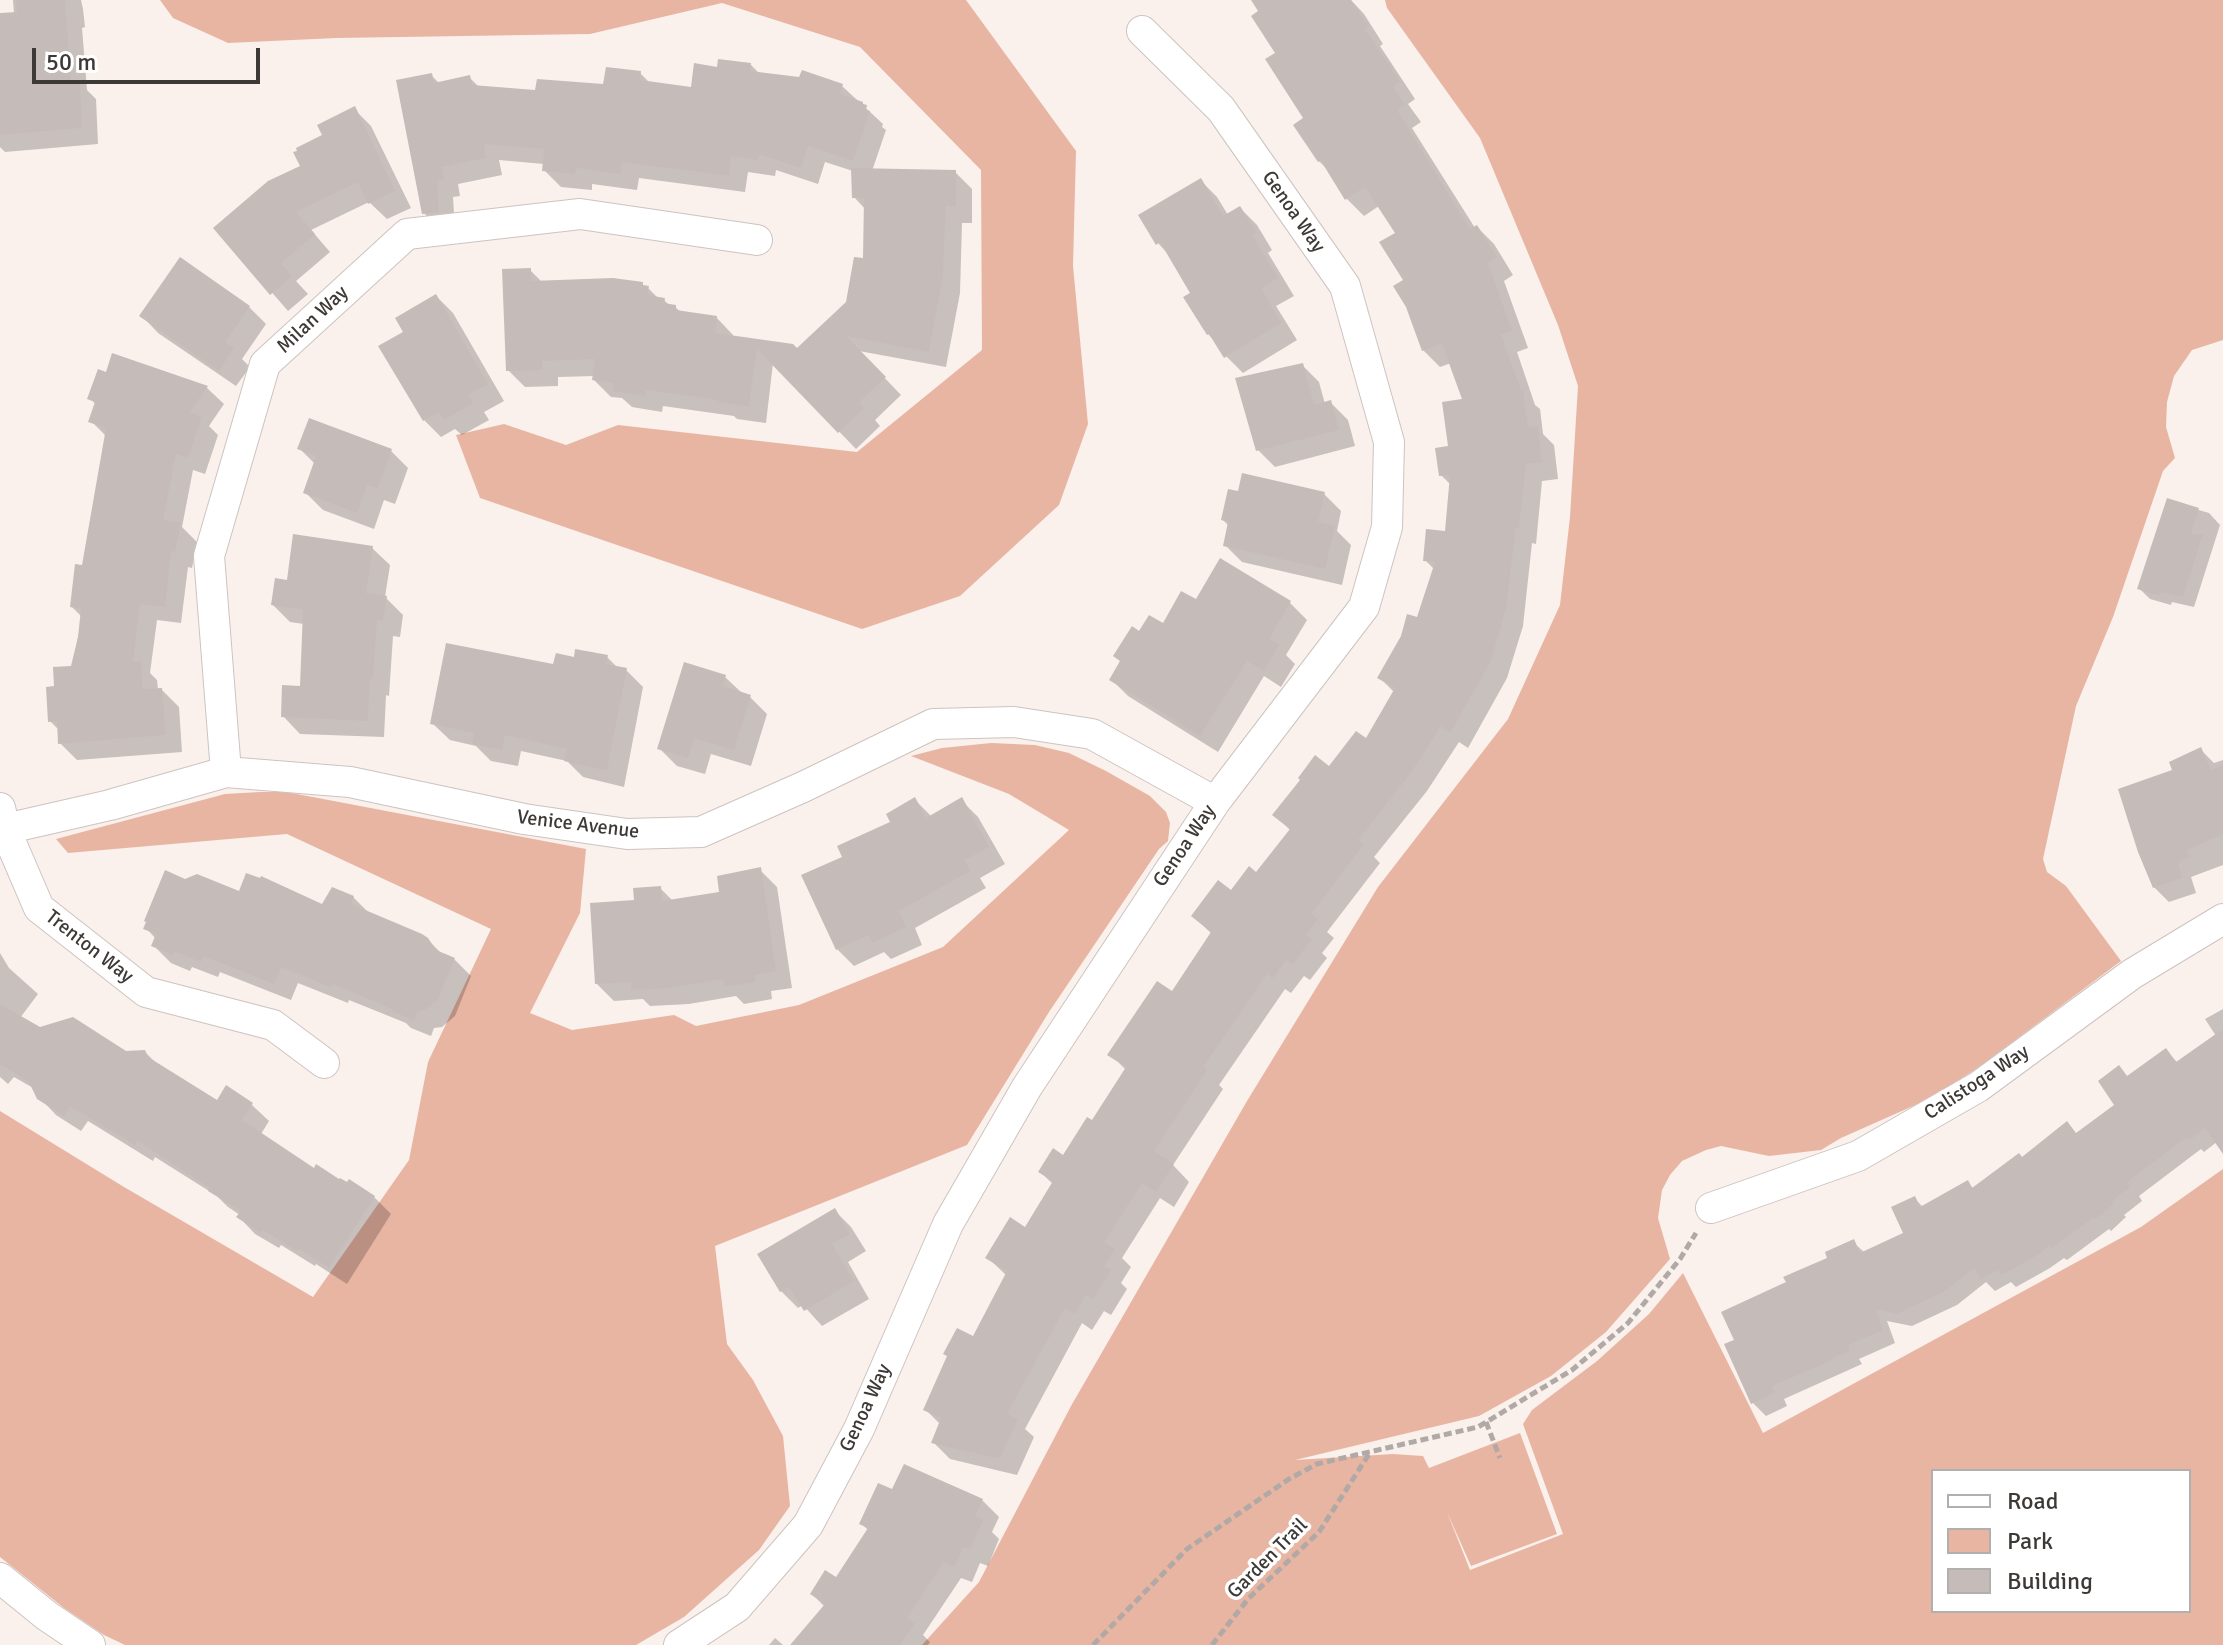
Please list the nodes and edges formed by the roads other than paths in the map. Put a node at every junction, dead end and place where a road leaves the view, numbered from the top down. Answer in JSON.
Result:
{"nodes":[{"id":1,"x":1142,"y":31,"type":"dead end"},
{"id":2,"x":757,"y":240,"type":"dead end"},
{"id":3,"x":226,"y":772,"type":"junction"},
{"id":4,"x":1215,"y":802,"type":"junction"},
{"id":5,"x":3,"y":818,"type":"edge"},
{"id":6,"x":2223,"y":919,"type":"edge"},
{"id":7,"x":324,"y":1063,"type":"dead end"},
{"id":8,"x":1711,"y":1208,"type":"dead end"},
{"id":9,"x":0,"y":1578,"type":"edge"},
{"id":10,"x":90,"y":1645,"type":"edge"},
{"id":11,"x":679,"y":1645,"type":"edge"}],
"edges":[{"from":1,"to":4,"type":"street","name":"Genoa Way"},
{"from":2,"to":3,"type":"street","name":"Milan Way"},
{"from":3,"to":4,"type":"street","name":"Venice Avenue"},
{"from":3,"to":5,"type":"street","name":"Venice Avenue"},
{"from":4,"to":11,"type":"street","name":"Genoa Way"},
{"from":5,"to":7,"type":"street","name":"Trenton Way"},
{"from":6,"to":8,"type":"street","name":"Calistoga Way"},
{"from":9,"to":10,"type":"street"}]}
